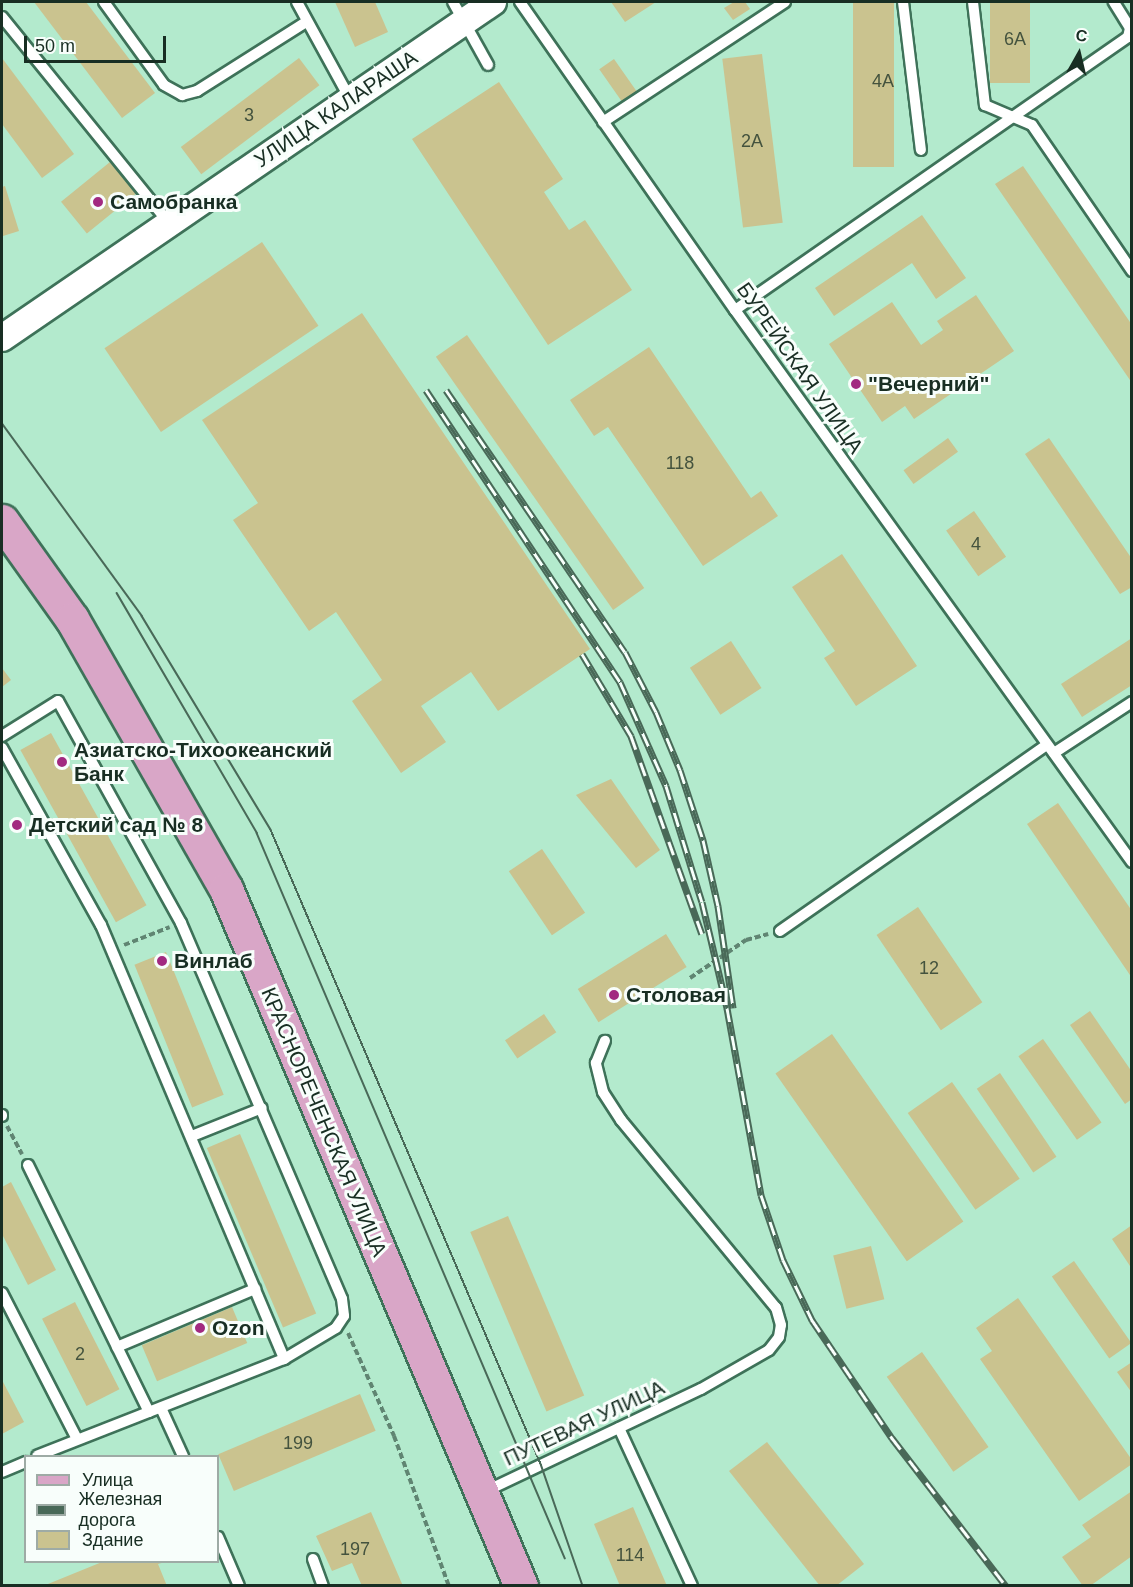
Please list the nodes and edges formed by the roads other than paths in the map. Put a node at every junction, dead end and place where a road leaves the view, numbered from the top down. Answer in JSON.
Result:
{"nodes":[{"id":1,"x":104,"y":2,"type":"edge"},
{"id":2,"x":297,"y":2,"type":"edge"},
{"id":3,"x":493,"y":2,"type":"edge"},
{"id":4,"x":520,"y":2,"type":"edge"},
{"id":5,"x":785,"y":2,"type":"edge"},
{"id":6,"x":903,"y":2,"type":"edge"},
{"id":7,"x":973,"y":2,"type":"edge"},
{"id":8,"x":1114,"y":2,"type":"edge"},
{"id":9,"x":458,"y":12,"type":"edge"},
{"id":10,"x":2,"y":17,"type":"edge"},
{"id":11,"x":306,"y":22,"type":"junction"},
{"id":12,"x":488,"y":65,"type":"dead end"},
{"id":13,"x":350,"y":99,"type":"junction"},
{"id":14,"x":1014,"y":117,"type":"junction"},
{"id":15,"x":603,"y":122,"type":"junction"},
{"id":16,"x":921,"y":150,"type":"dead end"},
{"id":17,"x":169,"y":223,"type":"junction"},
{"id":18,"x":1131,"y":271,"type":"edge"},
{"id":19,"x":735,"y":310,"type":"junction"},
{"id":20,"x":2,"y":338,"type":"edge"},
{"id":21,"x":2,"y":521,"type":"edge"},
{"id":22,"x":1131,"y":702,"type":"edge"},
{"id":23,"x":2,"y":736,"type":"edge"},
{"id":24,"x":2,"y":748,"type":"edge"},
{"id":25,"x":1050,"y":749,"type":"junction"},
{"id":26,"x":1131,"y":862,"type":"edge"},
{"id":27,"x":780,"y":931,"type":"road end"},
{"id":28,"x":605,"y":1041,"type":"dead end"},
{"id":29,"x":262,"y":1108,"type":"junction"},
{"id":30,"x":192,"y":1136,"type":"junction"},
{"id":31,"x":28,"y":1165,"type":"road end"},
{"id":32,"x":255,"y":1289,"type":"junction"},
{"id":33,"x":2,"y":1293,"type":"edge"},
{"id":34,"x":117,"y":1347,"type":"junction"},
{"id":35,"x":284,"y":1359,"type":"junction"},
{"id":36,"x":162,"y":1408,"type":"junction"},
{"id":37,"x":149,"y":1412,"type":"junction"},
{"id":38,"x":619,"y":1428,"type":"junction"},
{"id":39,"x":77,"y":1439,"type":"junction"},
{"id":40,"x":39,"y":1455,"type":"edge"},
{"id":41,"x":183,"y":1455,"type":"edge"},
{"id":42,"x":24,"y":1462,"type":"edge"},
{"id":43,"x":2,"y":1472,"type":"edge"},
{"id":44,"x":484,"y":1492,"type":"junction"},
{"id":45,"x":219,"y":1539,"type":"edge"},
{"id":46,"x":312,"y":1559,"type":"dead end"},
{"id":47,"x":239,"y":1586,"type":"edge"},
{"id":48,"x":323,"y":1586,"type":"edge"},
{"id":49,"x":521,"y":1586,"type":"edge"},
{"id":50,"x":692,"y":1586,"type":"edge"}],
"edges":[{"from":1,"to":11,"type":"lane"},
{"from":2,"to":11,"type":"lane"},
{"from":3,"to":9,"type":"street","name":"УЛИЦА КАЛАРАША"},
{"from":4,"to":15,"type":"lane","name":"БУРЕЙСКАЯ УЛИЦА"},
{"from":5,"to":15,"type":"lane"},
{"from":6,"to":16,"type":"lane"},
{"from":7,"to":14,"type":"lane"},
{"from":8,"to":14,"type":"lane"},
{"from":9,"to":12,"type":"lane"},
{"from":9,"to":13,"type":"street","name":"УЛИЦА КАЛАРАША"},
{"from":10,"to":17,"type":"lane"},
{"from":11,"to":13,"type":"lane"},
{"from":13,"to":17,"type":"street","name":"УЛИЦА КАЛАРАША"},
{"from":14,"to":18,"type":"lane"},
{"from":14,"to":19,"type":"lane"},
{"from":15,"to":19,"type":"lane","name":"БУРЕЙСКАЯ УЛИЦА"},
{"from":17,"to":20,"type":"street","name":"УЛИЦА КАЛАРАША"},
{"from":19,"to":25,"type":"lane","name":"БУРЕЙСКАЯ УЛИЦА"},
{"from":21,"to":44,"type":"main road","name":"КРАСНОРЕЧЕНСКАЯ УЛИЦА"},
{"from":22,"to":25,"type":"lane"},
{"from":23,"to":29,"type":"lane"},
{"from":24,"to":30,"type":"lane"},
{"from":25,"to":26,"type":"lane","name":"БУРЕЙСКАЯ УЛИЦА"},
{"from":25,"to":27,"type":"lane"},
{"from":28,"to":38,"type":"lane","name":"ПУТЕВАЯ УЛИЦА"},
{"from":29,"to":30,"type":"lane"},
{"from":29,"to":35,"type":"lane"},
{"from":30,"to":32,"type":"lane"},
{"from":31,"to":34,"type":"lane"},
{"from":32,"to":34,"type":"lane"},
{"from":32,"to":35,"type":"lane"},
{"from":33,"to":39,"type":"lane"},
{"from":34,"to":37,"type":"lane"},
{"from":35,"to":36,"type":"lane"},
{"from":36,"to":37,"type":"lane"},
{"from":36,"to":41,"type":"lane"},
{"from":37,"to":39,"type":"lane"},
{"from":38,"to":44,"type":"lane","name":"ПУТЕВАЯ УЛИЦА"},
{"from":38,"to":50,"type":"lane"},
{"from":39,"to":40,"type":"lane"},
{"from":42,"to":43,"type":"lane"},
{"from":44,"to":49,"type":"main road","name":"КРАСНОРЕЧЕНСКАЯ УЛИЦА"},
{"from":45,"to":47,"type":"lane"},
{"from":46,"to":48,"type":"lane"}]}
